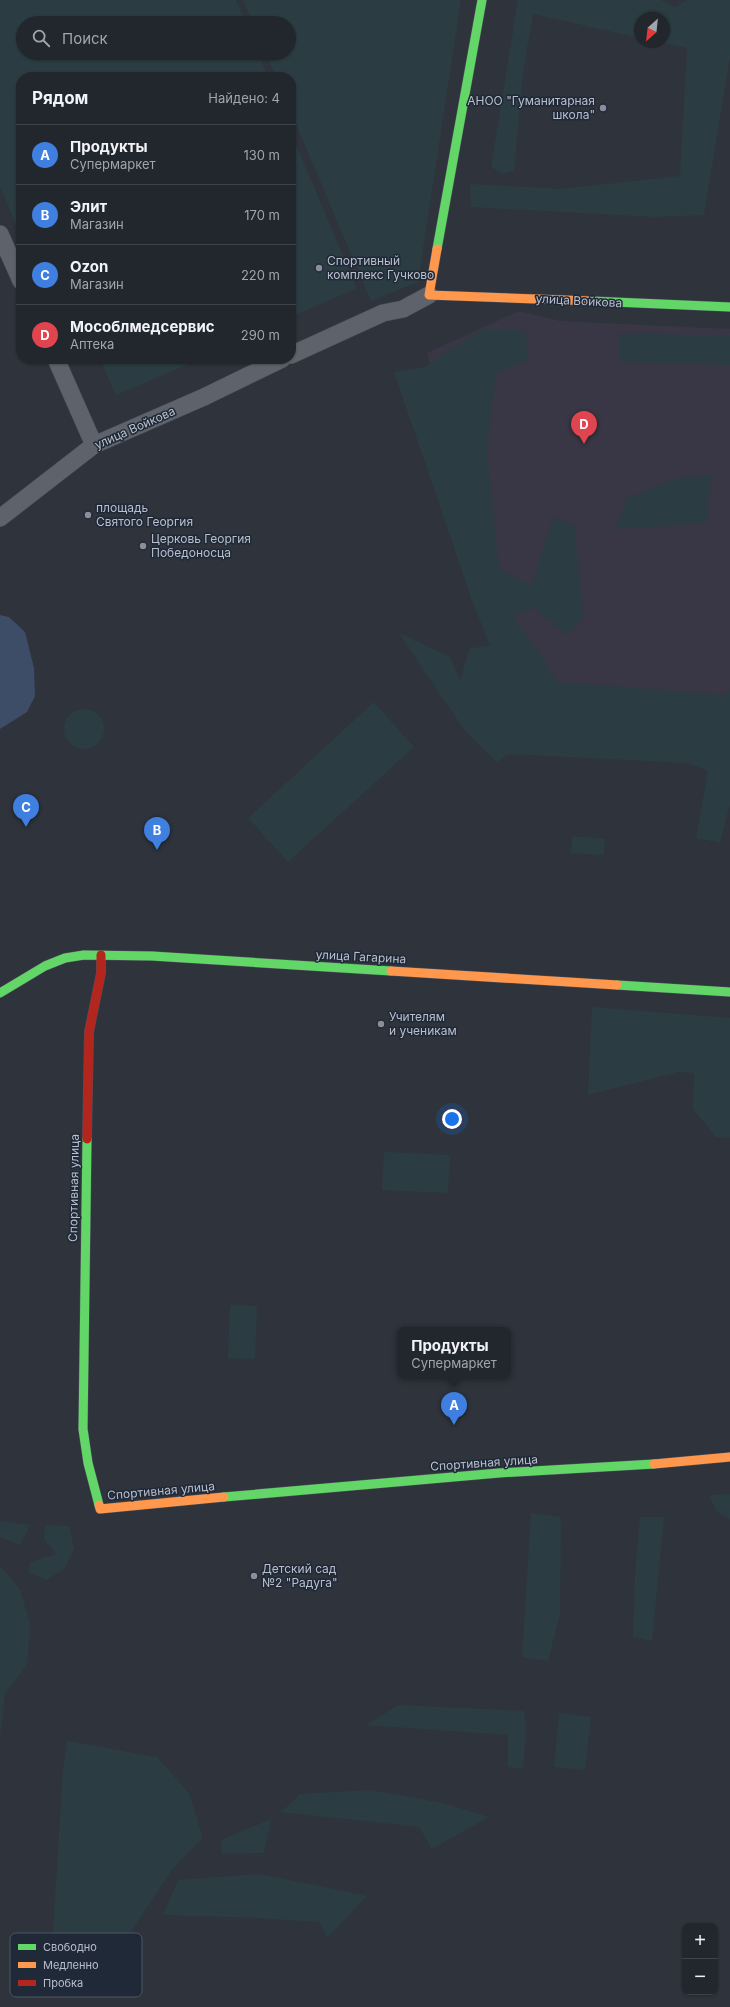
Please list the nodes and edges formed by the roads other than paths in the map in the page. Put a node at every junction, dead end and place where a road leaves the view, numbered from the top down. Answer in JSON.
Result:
{"nodes":[{"id":1,"x":482,"y":0,"type":"edge"},
{"id":2,"x":0,"y":234,"type":"edge"},
{"id":3,"x":16,"y":270,"type":"edge"},
{"id":4,"x":429,"y":295,"type":"junction"},
{"id":5,"x":730,"y":307,"type":"edge"},
{"id":6,"x":296,"y":353,"type":"edge"},
{"id":7,"x":58,"y":364,"type":"edge"},
{"id":8,"x":272,"y":364,"type":"edge"},
{"id":9,"x":94,"y":445,"type":"junction"},
{"id":10,"x":0,"y":518,"type":"edge"},
{"id":11,"x":101,"y":955,"type":"junction"},
{"id":12,"x":730,"y":992,"type":"edge"},
{"id":13,"x":0,"y":993,"type":"edge"},
{"id":14,"x":730,"y":1457,"type":"edge"}],
"edges":[{"from":1,"to":4,"type":"street"},
{"from":2,"to":3,"type":"street"},
{"from":4,"to":5,"type":"street","name":"улица Войкова"},
{"from":4,"to":6,"type":"street"},
{"from":7,"to":9,"type":"street"},
{"from":8,"to":9,"type":"street","name":"улица Войкова"},
{"from":9,"to":10,"type":"street","name":"улица Войкова"},
{"from":11,"to":12,"type":"street","name":"улица Гагарина"},
{"from":11,"to":13,"type":"street","name":"улица Гагарина"},
{"from":11,"to":14,"type":"street","name":"Спортивная улица"}]}
